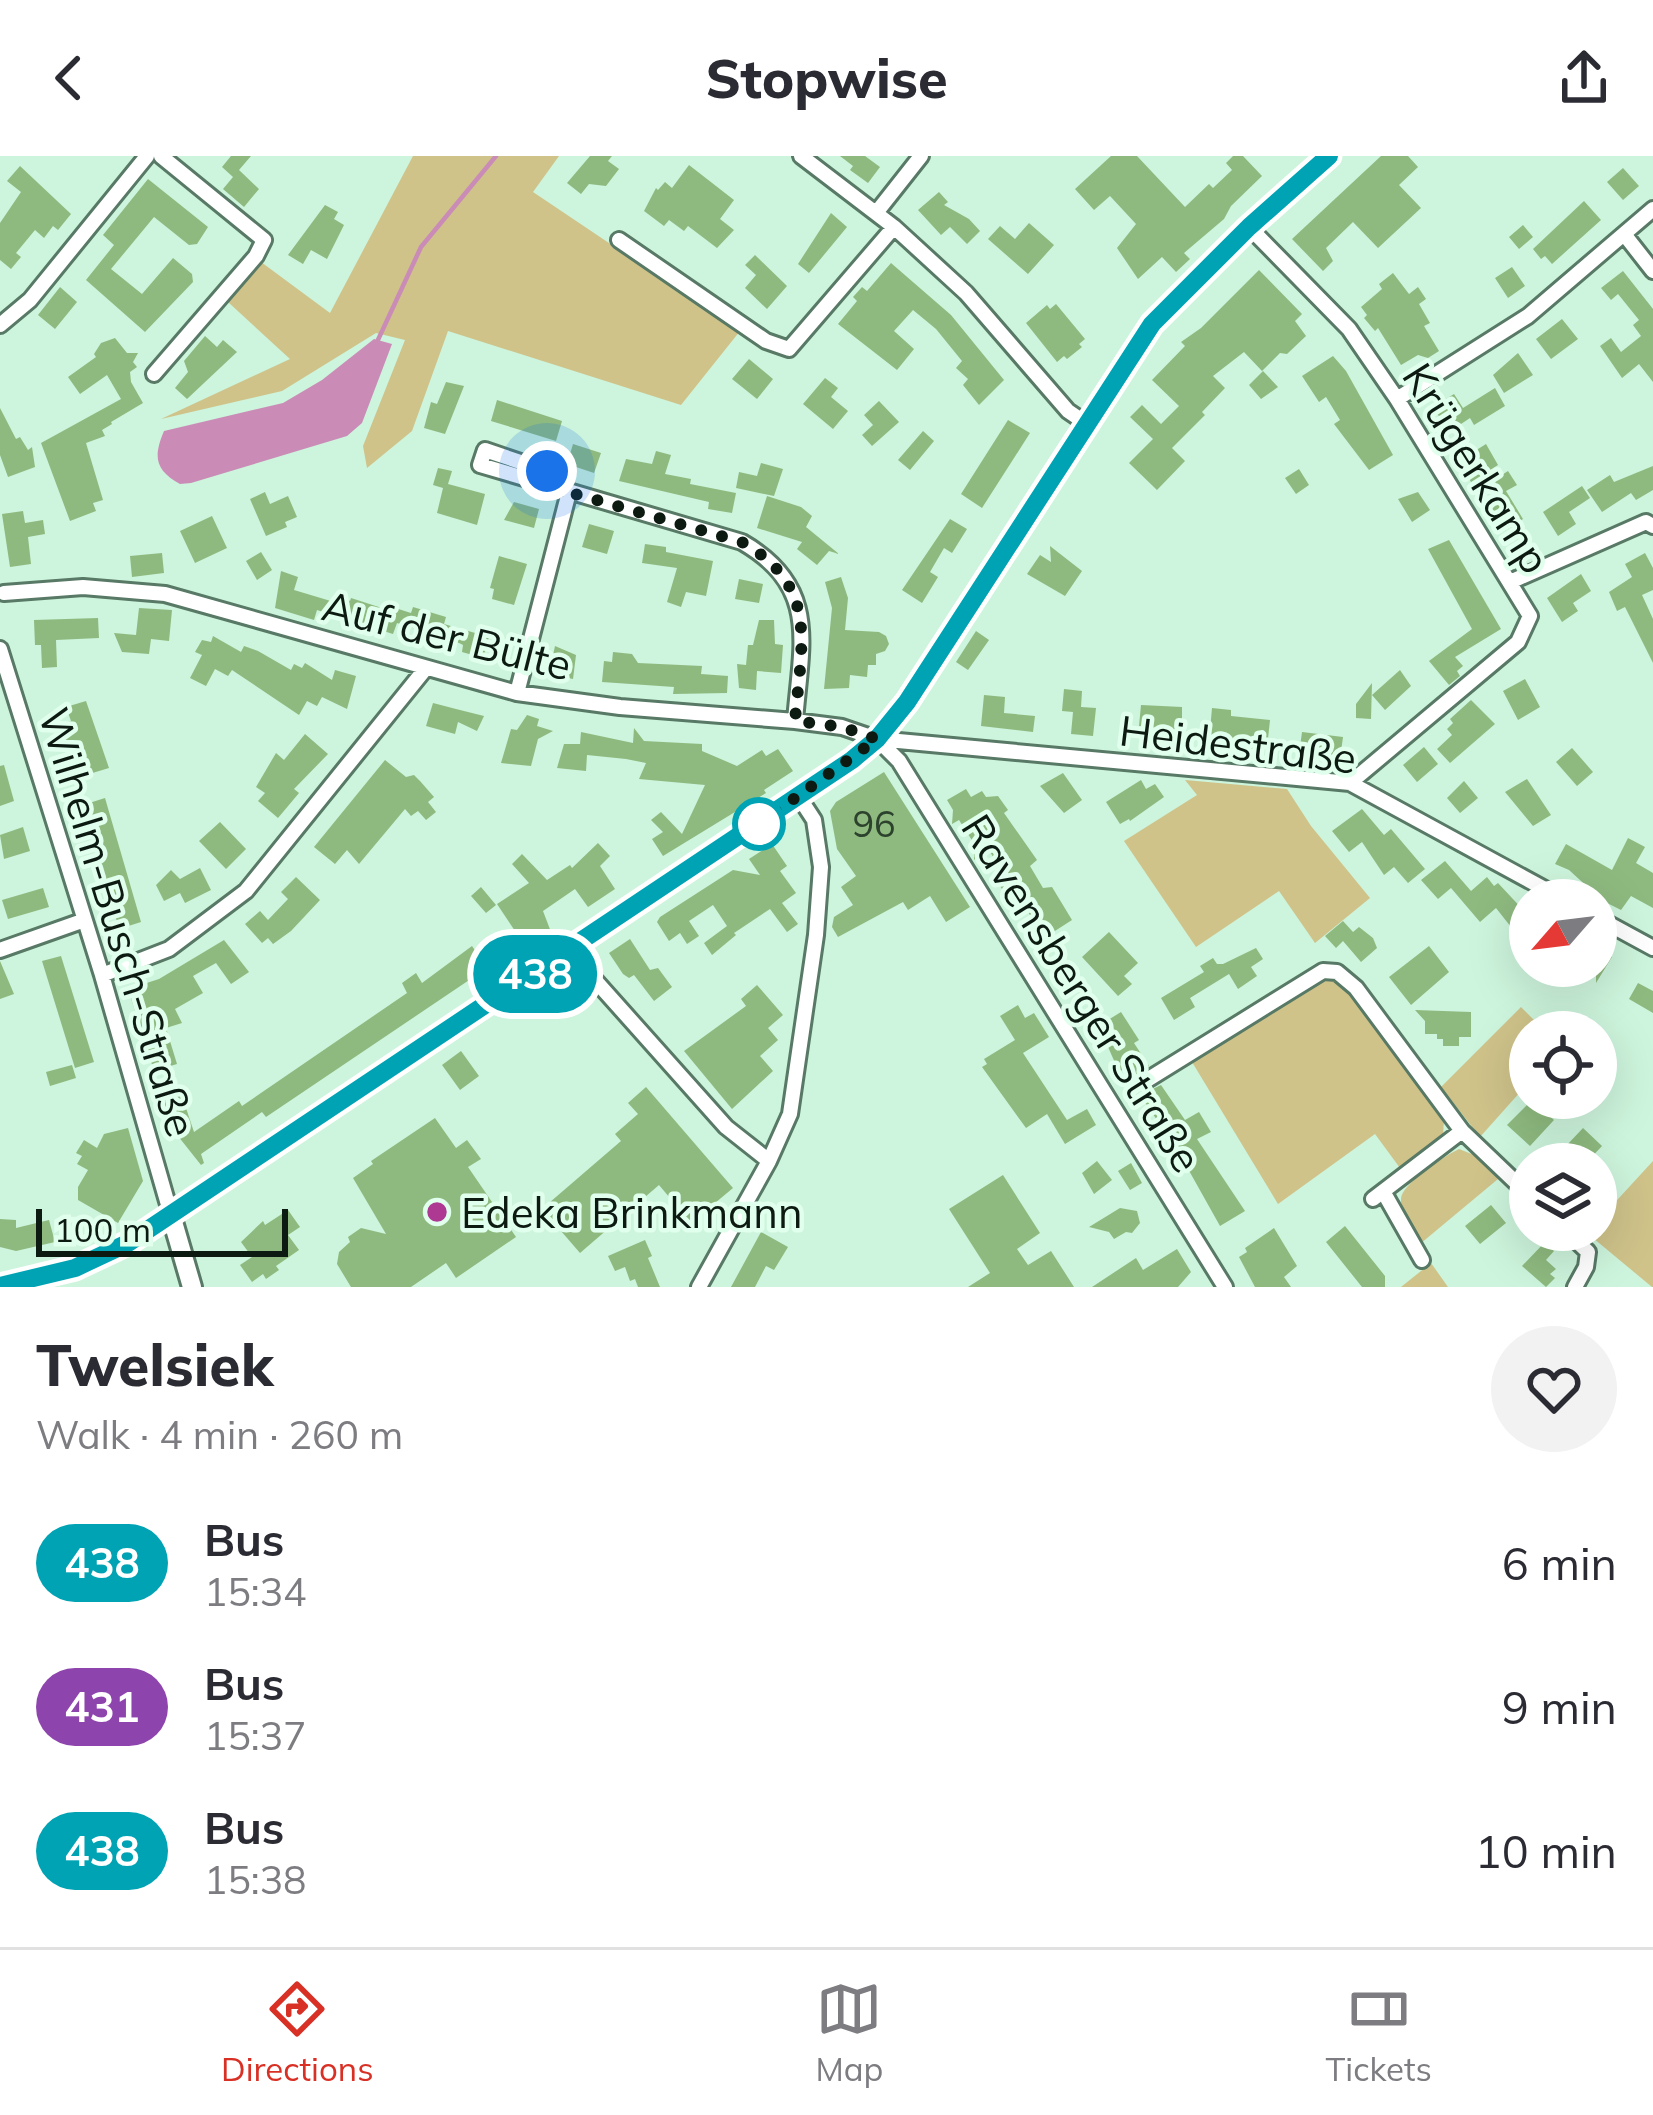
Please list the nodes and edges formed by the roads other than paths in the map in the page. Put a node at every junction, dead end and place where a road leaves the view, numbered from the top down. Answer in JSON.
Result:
{"nodes":[{"id":1,"x":147,"y":156,"type":"edge"},
{"id":2,"x":161,"y":156,"type":"edge"},
{"id":3,"x":801,"y":156,"type":"edge"},
{"id":4,"x":921,"y":156,"type":"edge"},
{"id":5,"x":1329,"y":156,"type":"edge"},
{"id":6,"x":1653,"y":209,"type":"edge"},
{"id":7,"x":876,"y":213,"type":"junction"},
{"id":8,"x":894,"y":227,"type":"junction"},
{"id":9,"x":1249,"y":227,"type":"junction"},
{"id":10,"x":1624,"y":234,"type":"junction"},
{"id":11,"x":619,"y":240,"type":"dead end"},
{"id":12,"x":1653,"y":272,"type":"edge"},
{"id":13,"x":0,"y":325,"type":"edge"},
{"id":14,"x":154,"y":374,"type":"dead end"},
{"id":15,"x":1397,"y":399,"type":"junction"},
{"id":16,"x":1087,"y":424,"type":"junction"},
{"id":17,"x":551,"y":487,"type":"junction"},
{"id":18,"x":569,"y":492,"type":"junction"},
{"id":19,"x":1653,"y":526,"type":"edge"},
{"id":20,"x":1510,"y":583,"type":"junction"},
{"id":21,"x":1,"y":593,"type":"edge"},
{"id":22,"x":0,"y":649,"type":"edge"},
{"id":23,"x":426,"y":668,"type":"junction"},
{"id":24,"x":517,"y":692,"type":"junction"},
{"id":25,"x":795,"y":721,"type":"junction"},
{"id":26,"x":877,"y":739,"type":"junction"},
{"id":27,"x":1350,"y":783,"type":"junction"},
{"id":28,"x":800,"y":797,"type":"junction"},
{"id":29,"x":1526,"y":879,"type":"edge"},
{"id":30,"x":82,"y":921,"type":"junction"},
{"id":31,"x":1617,"y":928,"type":"edge"},
{"id":32,"x":1653,"y":948,"type":"edge"},
{"id":33,"x":0,"y":950,"type":"edge"},
{"id":34,"x":568,"y":951,"type":"junction"},
{"id":35,"x":102,"y":975,"type":"junction"},
{"id":36,"x":1147,"y":1080,"type":"dead end"},
{"id":37,"x":1462,"y":1131,"type":"junction"},
{"id":38,"x":769,"y":1161,"type":"junction"},
{"id":39,"x":1509,"y":1176,"type":"edge"},
{"id":40,"x":172,"y":1215,"type":"junction"},
{"id":41,"x":1587,"y":1251,"type":"edge"},
{"id":42,"x":1422,"y":1260,"type":"dead end"},
{"id":43,"x":0,"y":1286,"type":"edge"},
{"id":44,"x":192,"y":1287,"type":"edge"},
{"id":45,"x":699,"y":1287,"type":"edge"},
{"id":46,"x":1226,"y":1287,"type":"edge"},
{"id":47,"x":1575,"y":1287,"type":"edge"}],
"edges":[{"from":1,"to":13,"type":"street"},
{"from":2,"to":14,"type":"street"},
{"from":3,"to":7,"type":"street"},
{"from":4,"to":7,"type":"street"},
{"from":5,"to":9,"type":"main road"},
{"from":6,"to":10,"type":"street"},
{"from":7,"to":8,"type":"street"},
{"from":8,"to":11,"type":"street"},
{"from":8,"to":16,"type":"street"},
{"from":9,"to":15,"type":"street","name":"Krügerkamp"},
{"from":9,"to":16,"type":"main road"},
{"from":10,"to":12,"type":"street"},
{"from":10,"to":15,"type":"street"},
{"from":15,"to":20,"type":"street","name":"Krügerkamp"},
{"from":16,"to":26,"type":"main road"},
{"from":17,"to":17,"type":"street"},
{"from":17,"to":18,"type":"street"},
{"from":18,"to":24,"type":"street"},
{"from":18,"to":25,"type":"street"},
{"from":19,"to":20,"type":"street"},
{"from":20,"to":27,"type":"street","name":"Krügerkamp"},
{"from":21,"to":23,"type":"street","name":"Auf der Bülte"},
{"from":22,"to":30,"type":"street","name":"Wilhelm-Busch-Straße"},
{"from":23,"to":24,"type":"street","name":"Auf der Bülte"},
{"from":23,"to":35,"type":"street"},
{"from":24,"to":25,"type":"street","name":"Auf der Bülte"},
{"from":25,"to":26,"type":"street","name":"Auf der Bülte"},
{"from":26,"to":27,"type":"street","name":"Heidestraße"},
{"from":26,"to":28,"type":"main road"},
{"from":26,"to":46,"type":"street","name":"Ravensberger Straße"},
{"from":27,"to":29,"type":"street","name":"Heidestraße"},
{"from":28,"to":34,"type":"main road"},
{"from":28,"to":38,"type":"street"},
{"from":30,"to":33,"type":"street"},
{"from":30,"to":35,"type":"street","name":"Wilhelm-Busch-Straße"},
{"from":31,"to":32,"type":"street"},
{"from":34,"to":38,"type":"street"},
{"from":34,"to":40,"type":"main road"},
{"from":35,"to":40,"type":"street","name":"Wilhelm-Busch-Straße"},
{"from":36,"to":37,"type":"street"},
{"from":37,"to":39,"type":"street"},
{"from":37,"to":42,"type":"street"},
{"from":38,"to":45,"type":"street"},
{"from":40,"to":43,"type":"main road"},
{"from":40,"to":44,"type":"main road"},
{"from":41,"to":47,"type":"street"}]}
